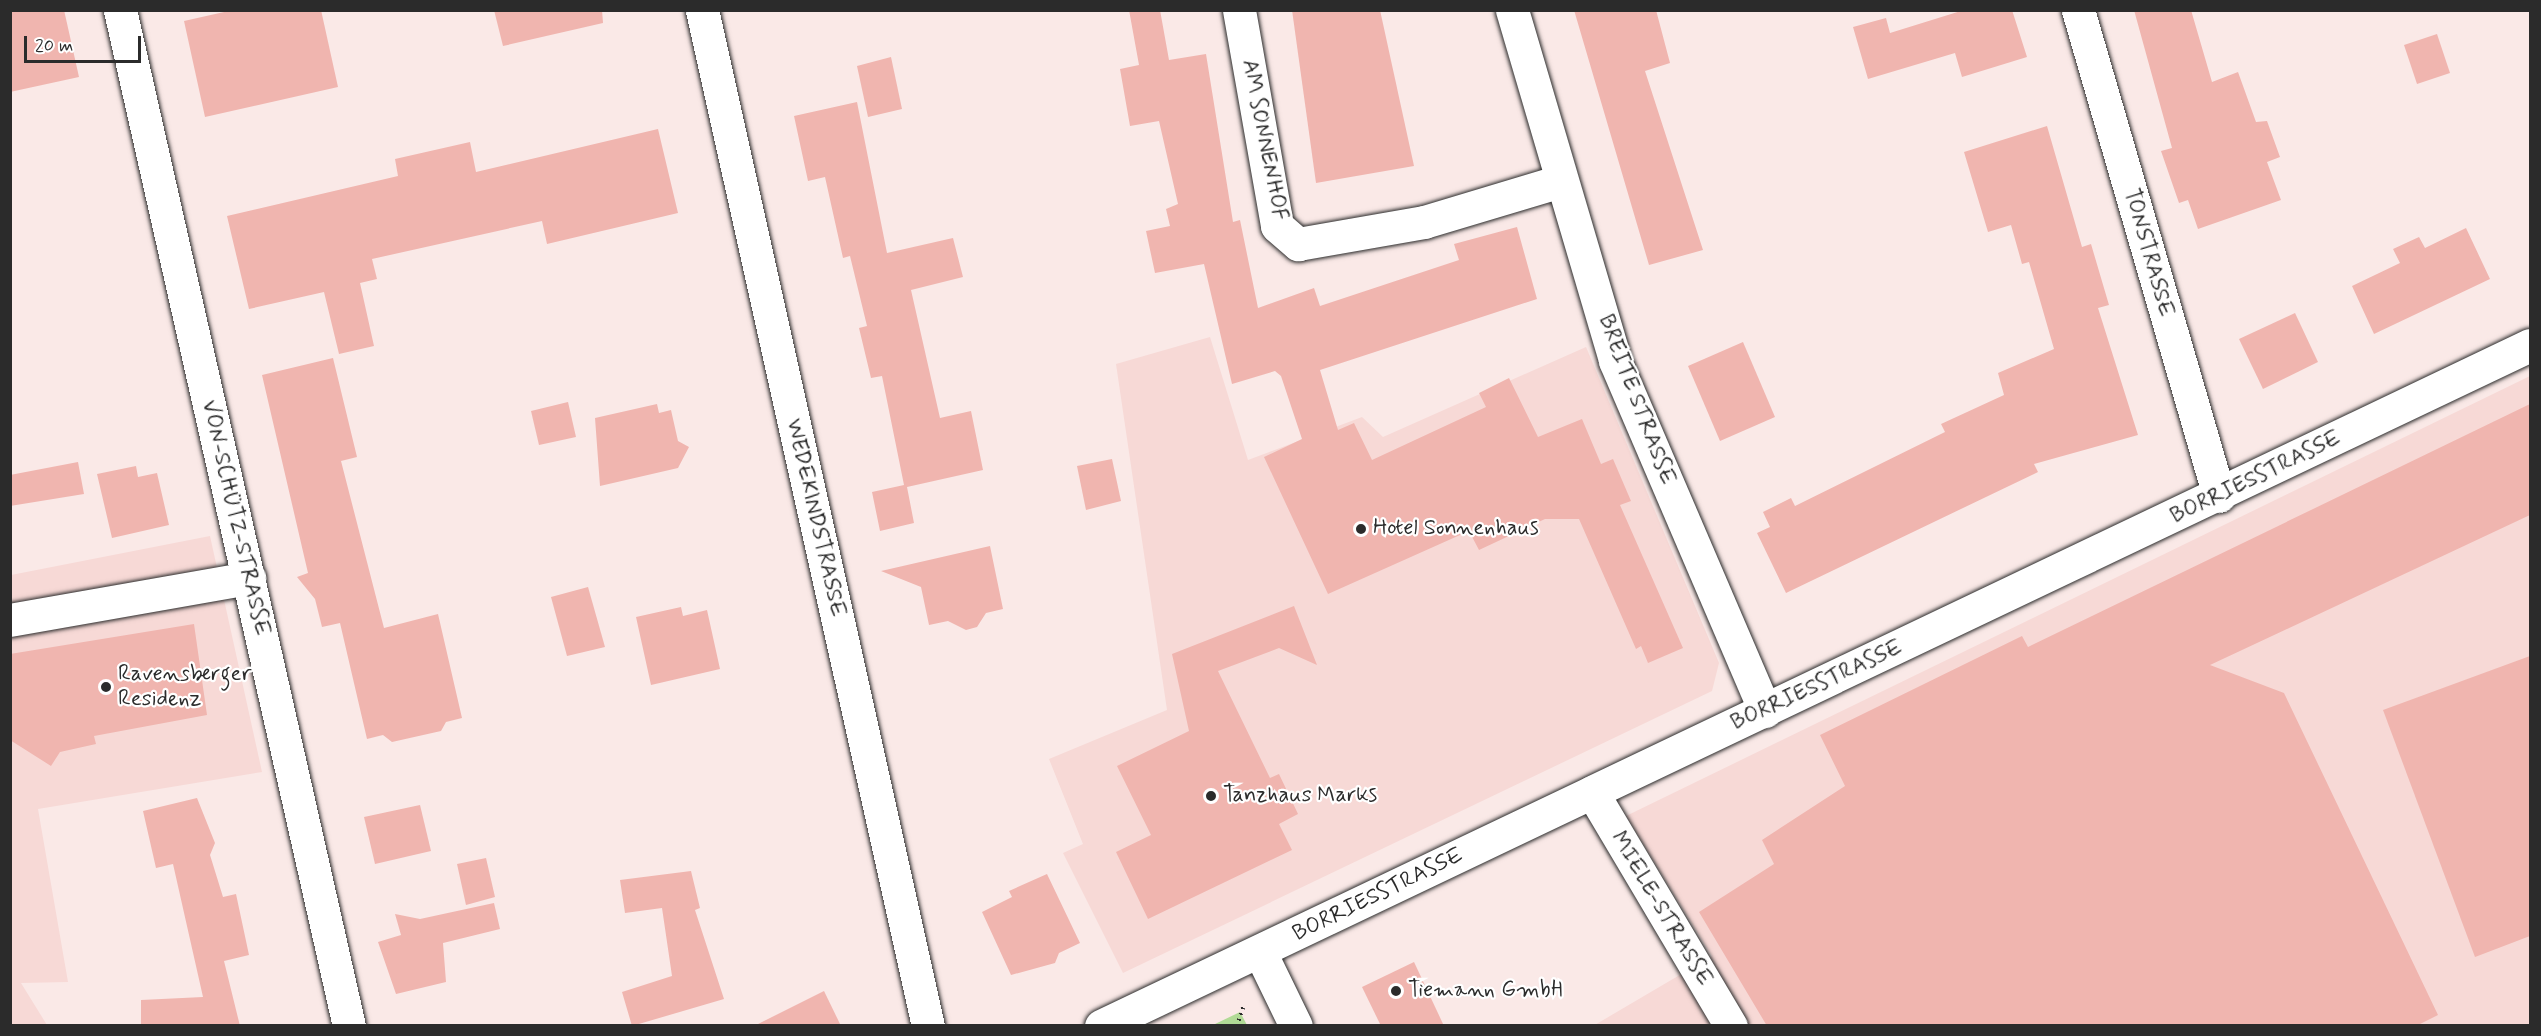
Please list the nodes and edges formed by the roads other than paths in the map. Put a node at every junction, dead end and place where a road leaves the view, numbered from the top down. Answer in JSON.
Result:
{"nodes":[{"id":1,"x":120,"y":10,"type":"edge"},
{"id":2,"x":702,"y":10,"type":"edge"},
{"id":3,"x":1239,"y":10,"type":"edge"},
{"id":4,"x":1512,"y":10,"type":"edge"},
{"id":5,"x":2078,"y":10,"type":"edge"},
{"id":6,"x":1562,"y":181,"type":"junction"},
{"id":7,"x":2530,"y":345,"type":"edge"},
{"id":8,"x":2218,"y":496,"type":"junction"},
{"id":9,"x":249,"y":578,"type":"junction"},
{"id":10,"x":10,"y":620,"type":"edge"},
{"id":11,"x":1765,"y":711,"type":"junction"},
{"id":12,"x":1592,"y":792,"type":"junction"},
{"id":13,"x":1260,"y":952,"type":"junction"},
{"id":14,"x":349,"y":1026,"type":"edge"},
{"id":15,"x":928,"y":1026,"type":"edge"},
{"id":16,"x":1101,"y":1026,"type":"edge"},
{"id":17,"x":1296,"y":1026,"type":"edge"},
{"id":18,"x":1731,"y":1026,"type":"edge"}],
"edges":[{"from":1,"to":9,"type":"street","name":"VON-SCHÜTZ-STRASSE"},
{"from":2,"to":15,"type":"street","name":"WEDEKINDSTRASSE"},
{"from":3,"to":6,"type":"street","name":"AM SONNENHOF"},
{"from":4,"to":6,"type":"street","name":"BREITE STRASSE"},
{"from":5,"to":8,"type":"street","name":"TONSTRASSE"},
{"from":6,"to":11,"type":"street","name":"BREITE STRASSE"},
{"from":7,"to":8,"type":"street","name":"BORRIESSTRASSE"},
{"from":8,"to":11,"type":"street","name":"BORRIESSTRASSE"},
{"from":9,"to":10,"type":"street"},
{"from":9,"to":14,"type":"street","name":"VON-SCHÜTZ-STRASSE"},
{"from":11,"to":12,"type":"street","name":"BORRIESSTRASSE"},
{"from":12,"to":13,"type":"street","name":"BORRIESSTRASSE"},
{"from":12,"to":18,"type":"street","name":"MIELE-STRASSE"},
{"from":13,"to":16,"type":"street","name":"BORRIESSTRASSE"},
{"from":13,"to":17,"type":"street"}]}
